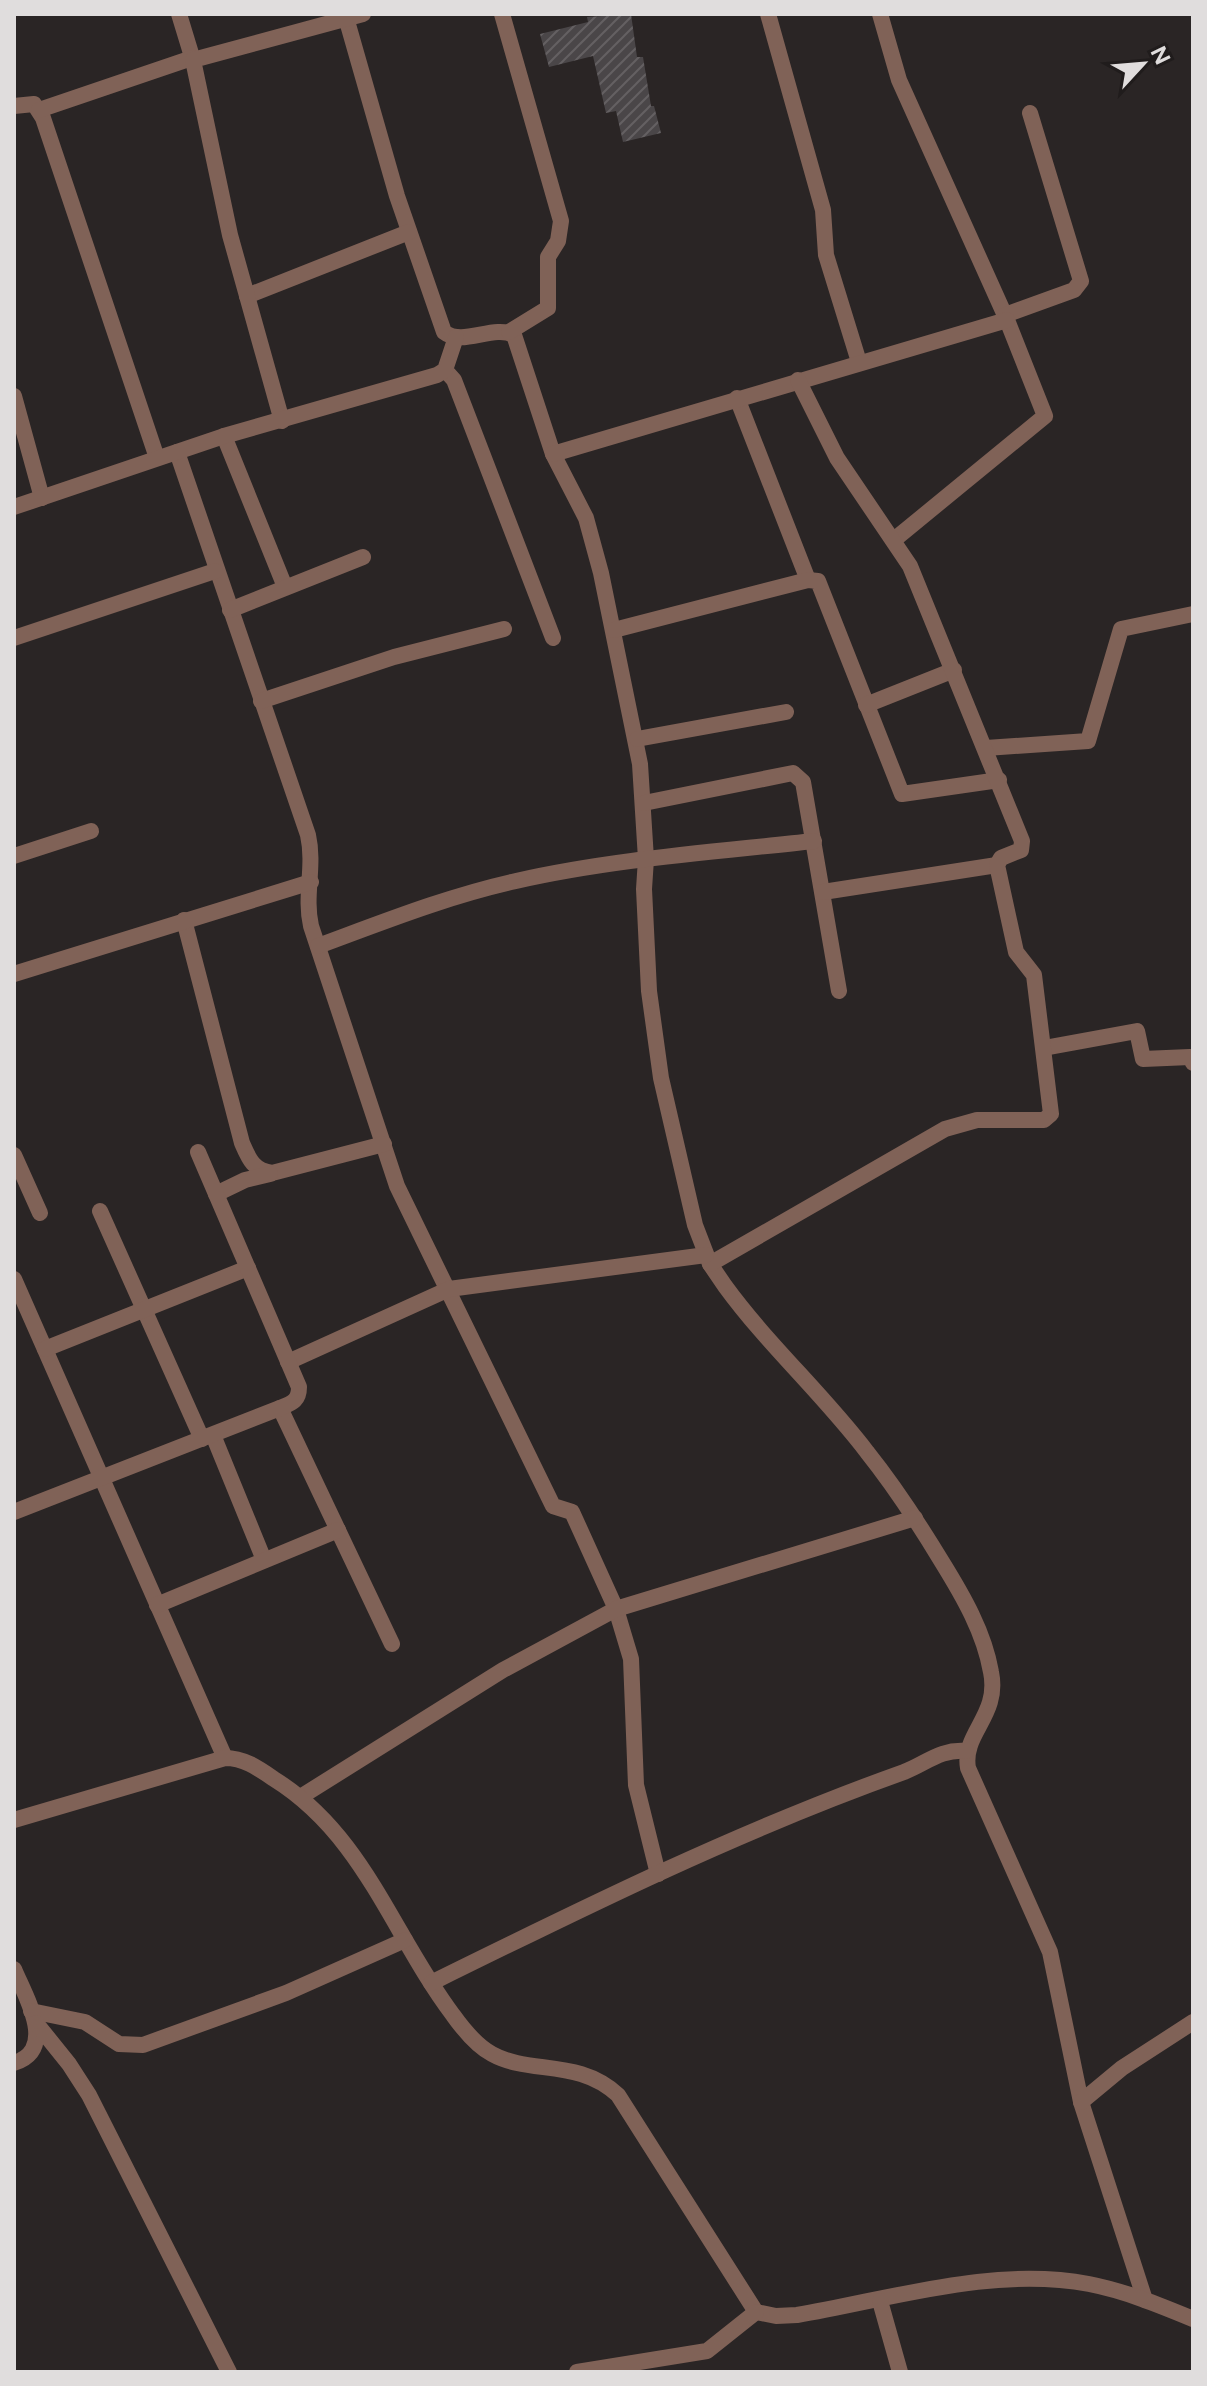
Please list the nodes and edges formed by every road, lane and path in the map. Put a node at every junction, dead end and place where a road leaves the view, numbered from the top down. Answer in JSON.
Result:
{"nodes":[{"id":1,"x":179,"y":14,"type":"edge"},
{"id":2,"x":502,"y":14,"type":"edge"},
{"id":3,"x":768,"y":14,"type":"edge"},
{"id":4,"x":880,"y":14,"type":"edge"},
{"id":5,"x":351,"y":16,"type":"edge"},
{"id":6,"x":193,"y":59,"type":"junction"},
{"id":7,"x":14,"y":106,"type":"edge"},
{"id":8,"x":39,"y":110,"type":"junction"},
{"id":9,"x":1030,"y":113,"type":"dead end"},
{"id":10,"x":409,"y":232,"type":"junction"},
{"id":11,"x":247,"y":296,"type":"junction"},
{"id":12,"x":1006,"y":318,"type":"junction"},
{"id":13,"x":509,"y":332,"type":"junction"},
{"id":14,"x":456,"y":337,"type":"junction"},
{"id":15,"x":859,"y":362,"type":"junction"},
{"id":16,"x":445,"y":370,"type":"junction"},
{"id":17,"x":798,"y":380,"type":"junction"},
{"id":18,"x":14,"y":396,"type":"edge"},
{"id":19,"x":737,"y":398,"type":"junction"},
{"id":20,"x":282,"y":421,"type":"junction"},
{"id":21,"x":224,"y":436,"type":"junction"},
{"id":22,"x":177,"y":452,"type":"junction"},
{"id":23,"x":553,"y":454,"type":"junction"},
{"id":24,"x":157,"y":458,"type":"junction"},
{"id":25,"x":42,"y":498,"type":"junction"},
{"id":26,"x":14,"y":507,"type":"edge"},
{"id":27,"x":895,"y":539,"type":"junction"},
{"id":28,"x":363,"y":557,"type":"dead end"},
{"id":29,"x":215,"y":571,"type":"junction"},
{"id":30,"x":808,"y":580,"type":"junction"},
{"id":31,"x":285,"y":587,"type":"junction"},
{"id":32,"x":230,"y":610,"type":"junction"},
{"id":33,"x":1193,"y":614,"type":"edge"},
{"id":34,"x":504,"y":629,"type":"dead end"},
{"id":35,"x":614,"y":630,"type":"junction"},
{"id":36,"x":14,"y":638,"type":"edge"},
{"id":37,"x":553,"y":638,"type":"dead end"},
{"id":38,"x":954,"y":670,"type":"junction"},
{"id":39,"x":261,"y":701,"type":"junction"},
{"id":40,"x":866,"y":705,"type":"junction"},
{"id":41,"x":786,"y":712,"type":"dead end"},
{"id":42,"x":637,"y":739,"type":"junction"},
{"id":43,"x":986,"y":748,"type":"junction"},
{"id":44,"x":999,"y":780,"type":"junction"},
{"id":45,"x":644,"y":803,"type":"junction"},
{"id":46,"x":91,"y":831,"type":"dead end"},
{"id":47,"x":814,"y":841,"type":"junction"},
{"id":48,"x":14,"y":856,"type":"edge"},
{"id":49,"x":646,"y":859,"type":"junction"},
{"id":50,"x":997,"y":865,"type":"junction"},
{"id":51,"x":311,"y":882,"type":"junction"},
{"id":52,"x":823,"y":892,"type":"junction"},
{"id":53,"x":184,"y":920,"type":"junction"},
{"id":54,"x":318,"y":946,"type":"junction"},
{"id":55,"x":14,"y":974,"type":"edge"},
{"id":56,"x":839,"y":991,"type":"dead end"},
{"id":57,"x":1044,"y":1048,"type":"junction"},
{"id":58,"x":1193,"y":1063,"type":"edge"},
{"id":59,"x":384,"y":1144,"type":"junction"},
{"id":60,"x":198,"y":1152,"type":"dead end"},
{"id":61,"x":14,"y":1155,"type":"edge"},
{"id":62,"x":272,"y":1173,"type":"junction"},
{"id":63,"x":216,"y":1194,"type":"junction"},
{"id":64,"x":100,"y":1211,"type":"dead end"},
{"id":65,"x":40,"y":1213,"type":"dead end"},
{"id":66,"x":708,"y":1260,"type":"junction"},
{"id":67,"x":248,"y":1268,"type":"junction"},
{"id":68,"x":14,"y":1279,"type":"edge"},
{"id":69,"x":449,"y":1289,"type":"junction"},
{"id":70,"x":145,"y":1308,"type":"junction"},
{"id":71,"x":45,"y":1349,"type":"junction"},
{"id":72,"x":288,"y":1362,"type":"junction"},
{"id":73,"x":280,"y":1408,"type":"junction"},
{"id":74,"x":208,"y":1437,"type":"junction"},
{"id":75,"x":102,"y":1480,"type":"junction"},
{"id":76,"x":14,"y":1512,"type":"edge"},
{"id":77,"x":915,"y":1518,"type":"junction"},
{"id":78,"x":338,"y":1530,"type":"junction"},
{"id":79,"x":264,"y":1560,"type":"junction"},
{"id":80,"x":157,"y":1605,"type":"junction"},
{"id":81,"x":616,"y":1609,"type":"junction"},
{"id":82,"x":392,"y":1644,"type":"dead end"},
{"id":83,"x":966,"y":1751,"type":"junction"},
{"id":84,"x":225,"y":1758,"type":"junction"},
{"id":85,"x":302,"y":1796,"type":"junction"},
{"id":86,"x":14,"y":1820,"type":"edge"},
{"id":87,"x":658,"y":1874,"type":"junction"},
{"id":88,"x":405,"y":1940,"type":"junction"},
{"id":89,"x":14,"y":1969,"type":"edge"},
{"id":90,"x":431,"y":1983,"type":"junction"},
{"id":91,"x":34,"y":2017,"type":"junction"},
{"id":92,"x":1193,"y":2022,"type":"edge"},
{"id":93,"x":14,"y":2063,"type":"edge"},
{"id":94,"x":1081,"y":2102,"type":"junction"},
{"id":95,"x":1145,"y":2300,"type":"junction"},
{"id":96,"x":880,"y":2301,"type":"junction"},
{"id":97,"x":756,"y":2312,"type":"junction"},
{"id":98,"x":1193,"y":2319,"type":"edge"},
{"id":99,"x":229,"y":2372,"type":"edge"},
{"id":100,"x":577,"y":2372,"type":"edge"},
{"id":101,"x":900,"y":2372,"type":"edge"}],
"edges":[{"from":1,"to":6,"type":"street"},
{"from":2,"to":13,"type":"street"},
{"from":3,"to":15,"type":"street"},
{"from":4,"to":12,"type":"street"},
{"from":5,"to":6,"type":"street"},
{"from":5,"to":10,"type":"street"},
{"from":6,"to":8,"type":"street"},
{"from":6,"to":11,"type":"street"},
{"from":7,"to":8,"type":"street"},
{"from":8,"to":24,"type":"street"},
{"from":9,"to":12,"type":"street"},
{"from":10,"to":11,"type":"street"},
{"from":10,"to":14,"type":"street"},
{"from":11,"to":20,"type":"street"},
{"from":12,"to":15,"type":"street"},
{"from":12,"to":27,"type":"street"},
{"from":13,"to":14,"type":"street"},
{"from":13,"to":23,"type":"street"},
{"from":14,"to":16,"type":"street"},
{"from":15,"to":17,"type":"street"},
{"from":16,"to":20,"type":"street"},
{"from":16,"to":37,"type":"street"},
{"from":17,"to":19,"type":"street"},
{"from":17,"to":27,"type":"street"},
{"from":18,"to":25,"type":"street"},
{"from":19,"to":23,"type":"street"},
{"from":19,"to":30,"type":"street"},
{"from":20,"to":21,"type":"street"},
{"from":21,"to":22,"type":"street"},
{"from":21,"to":31,"type":"street"},
{"from":22,"to":24,"type":"street"},
{"from":22,"to":29,"type":"street"},
{"from":23,"to":35,"type":"street"},
{"from":24,"to":25,"type":"street"},
{"from":25,"to":26,"type":"street"},
{"from":27,"to":38,"type":"street"},
{"from":28,"to":31,"type":"street"},
{"from":29,"to":32,"type":"street"},
{"from":29,"to":36,"type":"street"},
{"from":30,"to":35,"type":"street"},
{"from":30,"to":40,"type":"street"},
{"from":31,"to":32,"type":"street"},
{"from":32,"to":39,"type":"street"},
{"from":33,"to":43,"type":"street"},
{"from":34,"to":39,"type":"street"},
{"from":35,"to":42,"type":"street"},
{"from":38,"to":40,"type":"street"},
{"from":38,"to":43,"type":"street"},
{"from":39,"to":51,"type":"street"},
{"from":40,"to":44,"type":"street"},
{"from":41,"to":42,"type":"street"},
{"from":42,"to":45,"type":"street"},
{"from":43,"to":44,"type":"street"},
{"from":44,"to":50,"type":"street"},
{"from":45,"to":47,"type":"street"},
{"from":45,"to":49,"type":"street"},
{"from":46,"to":48,"type":"street"},
{"from":47,"to":49,"type":"street"},
{"from":47,"to":52,"type":"street"},
{"from":49,"to":54,"type":"street"},
{"from":49,"to":66,"type":"street"},
{"from":50,"to":52,"type":"street"},
{"from":50,"to":57,"type":"street"},
{"from":51,"to":53,"type":"street"},
{"from":51,"to":54,"type":"street"},
{"from":52,"to":56,"type":"street"},
{"from":53,"to":55,"type":"street"},
{"from":53,"to":62,"type":"street"},
{"from":54,"to":59,"type":"street"},
{"from":57,"to":58,"type":"street"},
{"from":57,"to":66,"type":"street"},
{"from":59,"to":62,"type":"street"},
{"from":59,"to":69,"type":"street"},
{"from":60,"to":63,"type":"street"},
{"from":61,"to":65,"type":"street"},
{"from":62,"to":63,"type":"street"},
{"from":63,"to":67,"type":"street"},
{"from":64,"to":70,"type":"street"},
{"from":66,"to":69,"type":"street"},
{"from":66,"to":77,"type":"street"},
{"from":67,"to":70,"type":"street"},
{"from":67,"to":72,"type":"street"},
{"from":68,"to":71,"type":"street"},
{"from":69,"to":72,"type":"street"},
{"from":69,"to":81,"type":"street"},
{"from":70,"to":71,"type":"street"},
{"from":70,"to":74,"type":"street"},
{"from":71,"to":75,"type":"street"},
{"from":72,"to":73,"type":"street"},
{"from":73,"to":74,"type":"street"},
{"from":73,"to":78,"type":"street"},
{"from":74,"to":75,"type":"street"},
{"from":74,"to":79,"type":"street"},
{"from":75,"to":76,"type":"street"},
{"from":75,"to":80,"type":"street"},
{"from":77,"to":81,"type":"street"},
{"from":77,"to":83,"type":"street"},
{"from":78,"to":79,"type":"street"},
{"from":78,"to":82,"type":"street"},
{"from":79,"to":80,"type":"street"},
{"from":80,"to":84,"type":"street"},
{"from":81,"to":85,"type":"street"},
{"from":81,"to":87,"type":"street"},
{"from":83,"to":87,"type":"street"},
{"from":83,"to":94,"type":"street"},
{"from":84,"to":85,"type":"street"},
{"from":84,"to":86,"type":"street"},
{"from":85,"to":88,"type":"street"},
{"from":87,"to":90,"type":"street"},
{"from":88,"to":90,"type":"street"},
{"from":88,"to":91,"type":"street"},
{"from":89,"to":91,"type":"street"},
{"from":90,"to":97,"type":"street"},
{"from":91,"to":93,"type":"street"},
{"from":91,"to":99,"type":"street"},
{"from":92,"to":94,"type":"street"},
{"from":94,"to":95,"type":"street"},
{"from":95,"to":96,"type":"street"},
{"from":95,"to":98,"type":"street"},
{"from":96,"to":97,"type":"street"},
{"from":96,"to":101,"type":"street"},
{"from":97,"to":100,"type":"street"}]}
